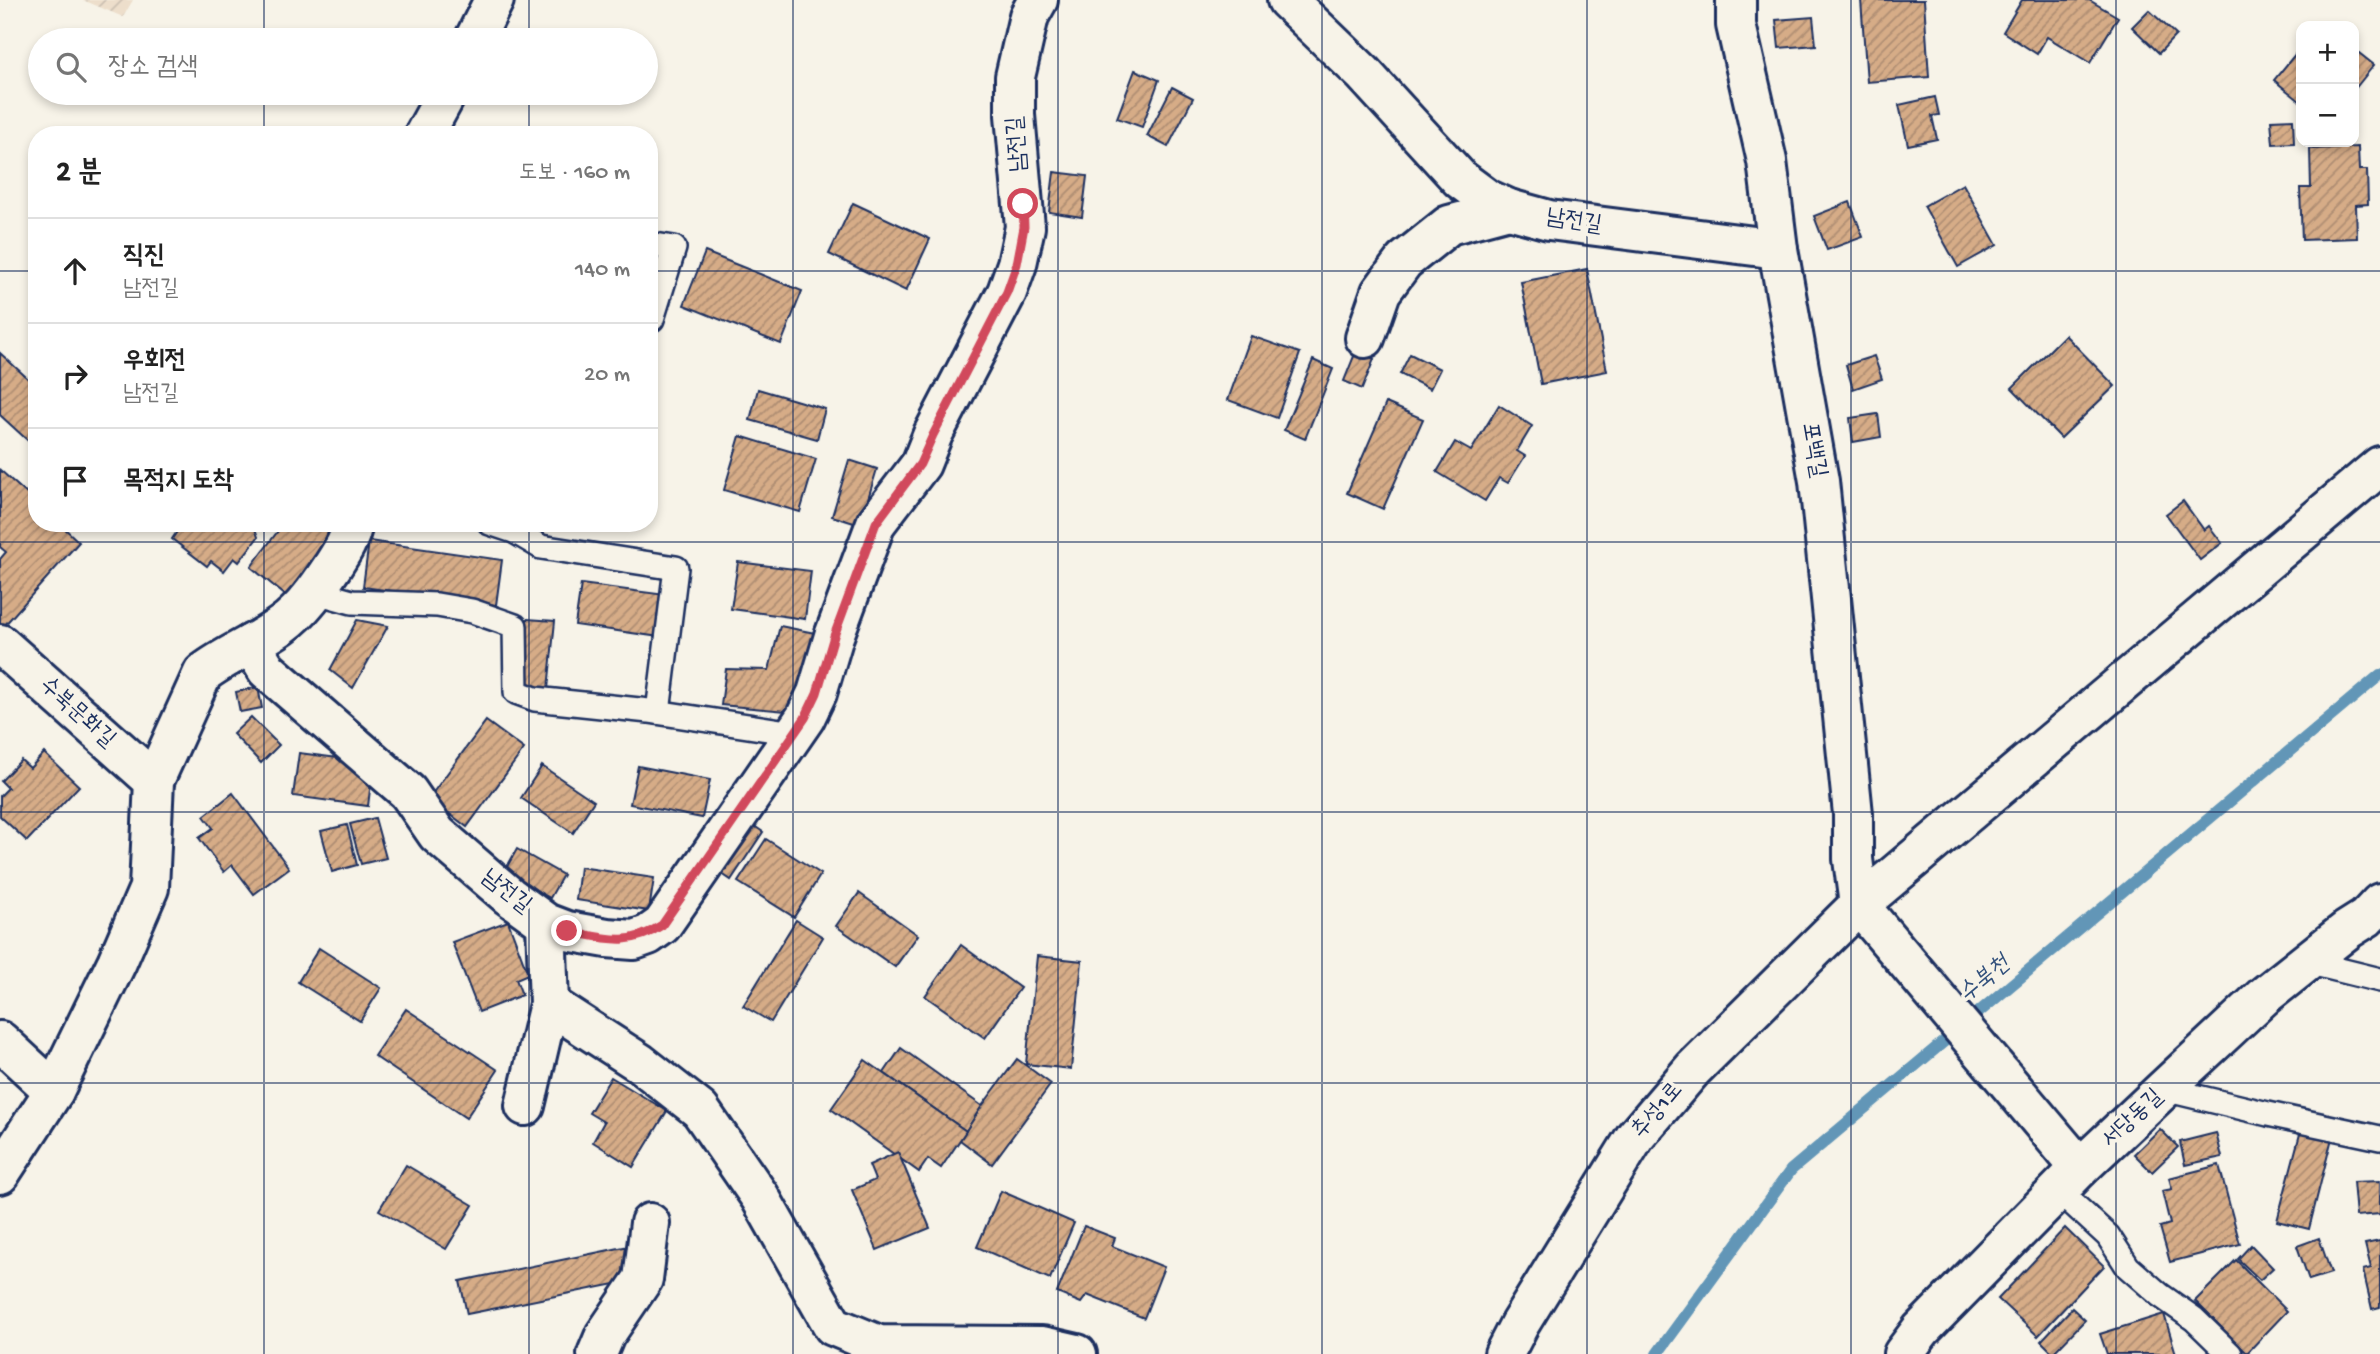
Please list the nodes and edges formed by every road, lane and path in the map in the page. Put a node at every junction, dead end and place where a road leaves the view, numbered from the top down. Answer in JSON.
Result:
{"nodes":[{"id":1,"x":494,"y":0,"type":"edge"},
{"id":2,"x":1038,"y":0,"type":"edge"},
{"id":3,"x":1287,"y":0,"type":"edge"},
{"id":4,"x":1736,"y":0,"type":"edge"},
{"id":5,"x":480,"y":28,"type":"edge"},
{"id":6,"x":440,"y":105,"type":"edge"},
{"id":7,"x":429,"y":126,"type":"edge"},
{"id":8,"x":1509,"y":209,"type":"junction"},
{"id":9,"x":658,"y":245,"type":"edge"},
{"id":10,"x":1778,"y":249,"type":"junction"},
{"id":11,"x":658,"y":300,"type":"edge"},
{"id":12,"x":1365,"y":338,"type":"dead end"},
{"id":13,"x":2380,"y":466,"type":"edge"},
{"id":14,"x":350,"y":532,"type":"edge"},
{"id":15,"x":516,"y":532,"type":"edge"},
{"id":16,"x":316,"y":593,"type":"junction"},
{"id":17,"x":251,"y":643,"type":"junction"},
{"id":18,"x":0,"y":644,"type":"edge"},
{"id":19,"x":658,"y":712,"type":"junction"},
{"id":20,"x":794,"y":733,"type":"junction"},
{"id":21,"x":153,"y":781,"type":"junction"},
{"id":22,"x":2375,"y":913,"type":"edge"},
{"id":23,"x":1869,"y":917,"type":"junction"},
{"id":24,"x":546,"y":923,"type":"junction"},
{"id":25,"x":2307,"y":961,"type":"junction"},
{"id":26,"x":2380,"y":980,"type":"edge"},
{"id":27,"x":549,"y":1004,"type":"junction"},
{"id":28,"x":0,"y":1041,"type":"edge"},
{"id":29,"x":2164,"y":1089,"type":"junction"},
{"id":30,"x":54,"y":1091,"type":"junction"},
{"id":31,"x":524,"y":1106,"type":"dead end"},
{"id":32,"x":2380,"y":1138,"type":"edge"},
{"id":33,"x":0,"y":1174,"type":"edge"},
{"id":34,"x":2069,"y":1179,"type":"junction"},
{"id":35,"x":650,"y":1223,"type":"dead end"},
{"id":36,"x":597,"y":1354,"type":"edge"},
{"id":37,"x":1077,"y":1354,"type":"edge"},
{"id":38,"x":1504,"y":1354,"type":"edge"},
{"id":39,"x":1903,"y":1354,"type":"edge"},
{"id":40,"x":2230,"y":1354,"type":"edge"}],
"edges":[{"from":1,"to":5,"type":"street"},
{"from":2,"to":20,"type":"street","name":"남전길"},
{"from":3,"to":8,"type":"street","name":"남전길"},
{"from":4,"to":10,"type":"street","name":"포백길"},
{"from":6,"to":7,"type":"street"},
{"from":8,"to":10,"type":"street","name":"남전길"},
{"from":8,"to":12,"type":"street"},
{"from":9,"to":11,"type":"lane"},
{"from":10,"to":23,"type":"street","name":"포백길"},
{"from":13,"to":23,"type":"street"},
{"from":14,"to":16,"type":"street"},
{"from":15,"to":19,"type":"lane"},
{"from":16,"to":17,"type":"street"},
{"from":16,"to":19,"type":"lane"},
{"from":17,"to":21,"type":"street"},
{"from":17,"to":24,"type":"street","name":"남전길"},
{"from":18,"to":21,"type":"street","name":"수북문화길"},
{"from":19,"to":20,"type":"lane"},
{"from":20,"to":24,"type":"street","name":"남전길"},
{"from":21,"to":30,"type":"street"},
{"from":22,"to":25,"type":"street","name":"서당동길"},
{"from":23,"to":34,"type":"street"},
{"from":23,"to":38,"type":"street","name":"추성1로"},
{"from":24,"to":27,"type":"street"},
{"from":25,"to":26,"type":"lane"},
{"from":25,"to":29,"type":"street","name":"서당동길"},
{"from":27,"to":31,"type":"street"},
{"from":27,"to":37,"type":"street"},
{"from":28,"to":30,"type":"street"},
{"from":29,"to":32,"type":"lane"},
{"from":29,"to":34,"type":"street","name":"서당동길"},
{"from":30,"to":33,"type":"street"},
{"from":34,"to":39,"type":"street","name":"서당동길"},
{"from":34,"to":40,"type":"lane"},
{"from":35,"to":36,"type":"street"}]}
